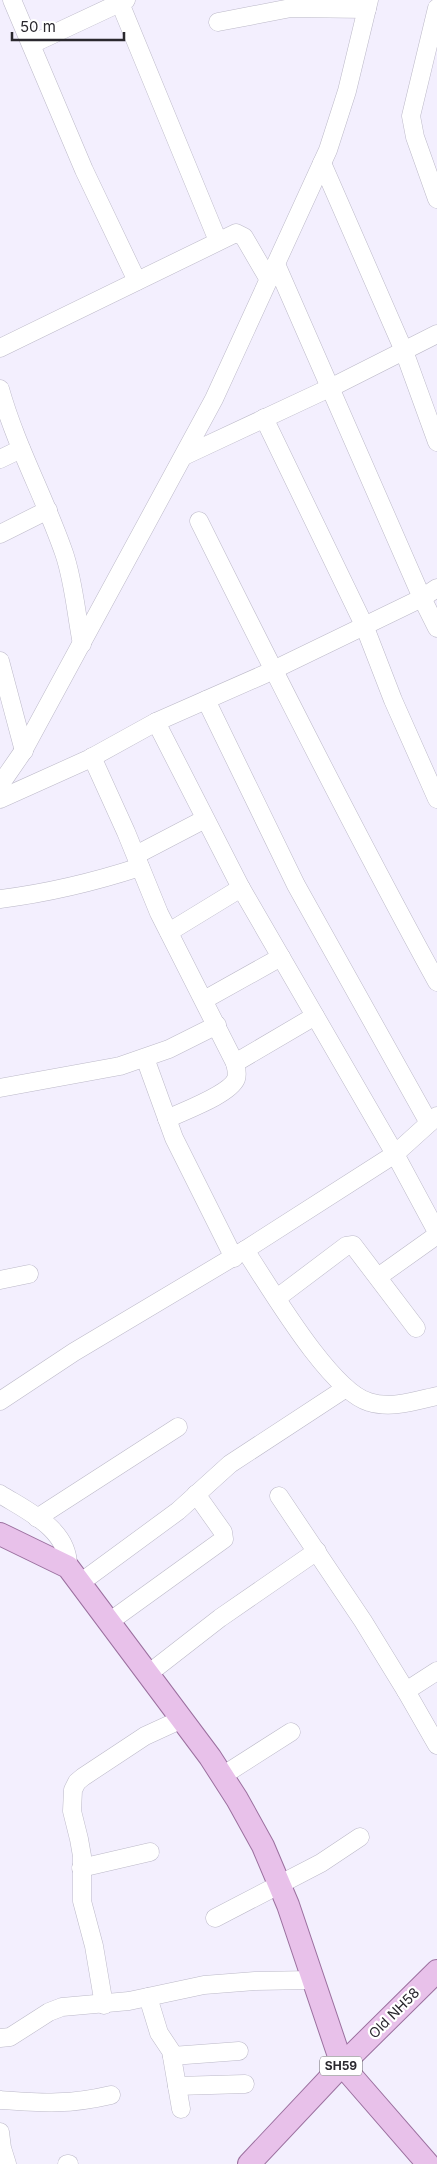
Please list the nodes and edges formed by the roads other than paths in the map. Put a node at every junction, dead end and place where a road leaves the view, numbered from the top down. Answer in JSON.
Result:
{"nodes":[{"id":1,"x":12,"y":0,"type":"edge"},
{"id":2,"x":123,"y":2,"type":"edge"},
{"id":3,"x":368,"y":4,"type":"edge"},
{"id":4,"x":437,"y":8,"type":"edge"},
{"id":5,"x":218,"y":22,"type":"dead end"},
{"id":6,"x":32,"y":44,"type":"junction"},
{"id":7,"x":322,"y":163,"type":"junction"},
{"id":8,"x":437,"y":199,"type":"edge"},
{"id":9,"x":218,"y":241,"type":"junction"},
{"id":10,"x":272,"y":272,"type":"junction"},
{"id":11,"x":137,"y":281,"type":"junction"},
{"id":12,"x":437,"y":334,"type":"edge"},
{"id":13,"x":0,"y":348,"type":"edge"},
{"id":14,"x":404,"y":351,"type":"junction"},
{"id":15,"x":330,"y":388,"type":"junction"},
{"id":16,"x":0,"y":389,"type":"edge"},
{"id":17,"x":264,"y":418,"type":"junction"},
{"id":18,"x":437,"y":442,"type":"edge"},
{"id":19,"x":21,"y":448,"type":"junction"},
{"id":20,"x":184,"y":456,"type":"junction"},
{"id":21,"x":0,"y":459,"type":"edge"},
{"id":22,"x":48,"y":510,"type":"junction"},
{"id":23,"x":199,"y":521,"type":"dead end"},
{"id":24,"x":0,"y":534,"type":"edge"},
{"id":25,"x":437,"y":588,"type":"edge"},
{"id":26,"x":422,"y":598,"type":"junction"},
{"id":27,"x":364,"y":625,"type":"junction"},
{"id":28,"x":437,"y":628,"type":"edge"},
{"id":29,"x":82,"y":644,"type":"junction"},
{"id":30,"x":0,"y":661,"type":"edge"},
{"id":31,"x":273,"y":670,"type":"junction"},
{"id":32,"x":206,"y":700,"type":"junction"},
{"id":33,"x":156,"y":722,"type":"junction"},
{"id":34,"x":24,"y":751,"type":"junction"},
{"id":35,"x":92,"y":757,"type":"junction"},
{"id":36,"x":0,"y":785,"type":"edge"},
{"id":37,"x":0,"y":799,"type":"edge"},
{"id":38,"x":437,"y":799,"type":"edge"},
{"id":39,"x":205,"y":819,"type":"junction"},
{"id":40,"x":138,"y":861,"type":"junction"},
{"id":41,"x":241,"y":888,"type":"junction"},
{"id":42,"x":0,"y":900,"type":"edge"},
{"id":43,"x":169,"y":932,"type":"junction"},
{"id":44,"x":281,"y":957,"type":"junction"},
{"id":45,"x":437,"y":982,"type":"edge"},
{"id":46,"x":204,"y":1000,"type":"junction"},
{"id":47,"x":315,"y":1016,"type":"junction"},
{"id":48,"x":217,"y":1025,"type":"junction"},
{"id":49,"x":146,"y":1058,"type":"junction"},
{"id":50,"x":235,"y":1063,"type":"junction"},
{"id":51,"x":0,"y":1088,"type":"edge"},
{"id":52,"x":167,"y":1119,"type":"junction"},
{"id":53,"x":433,"y":1119,"type":"edge"},
{"id":54,"x":395,"y":1154,"type":"junction"},
{"id":55,"x":437,"y":1231,"type":"edge"},
{"id":56,"x":239,"y":1254,"type":"junction"},
{"id":57,"x":30,"y":1274,"type":"dead end"},
{"id":58,"x":378,"y":1277,"type":"junction"},
{"id":59,"x":0,"y":1280,"type":"edge"},
{"id":60,"x":277,"y":1298,"type":"junction"},
{"id":61,"x":416,"y":1328,"type":"dead end"},
{"id":62,"x":346,"y":1388,"type":"junction"},
{"id":63,"x":437,"y":1396,"type":"edge"},
{"id":64,"x":0,"y":1402,"type":"edge"},
{"id":65,"x":178,"y":1427,"type":"dead end"},
{"id":66,"x":0,"y":1494,"type":"edge"},
{"id":67,"x":196,"y":1494,"type":"junction"},
{"id":68,"x":280,"y":1496,"type":"dead end"},
{"id":69,"x":37,"y":1518,"type":"junction"},
{"id":70,"x":0,"y":1534,"type":"edge"},
{"id":71,"x":316,"y":1551,"type":"junction"},
{"id":72,"x":74,"y":1575,"type":"junction"},
{"id":73,"x":109,"y":1622,"type":"junction"},
{"id":74,"x":437,"y":1670,"type":"edge"},
{"id":75,"x":148,"y":1674,"type":"junction"},
{"id":76,"x":406,"y":1691,"type":"junction"},
{"id":77,"x":182,"y":1719,"type":"junction"},
{"id":78,"x":291,"y":1732,"type":"dead end"},
{"id":79,"x":437,"y":1745,"type":"edge"},
{"id":80,"x":222,"y":1776,"type":"junction"},
{"id":81,"x":360,"y":1837,"type":"dead end"},
{"id":82,"x":150,"y":1852,"type":"dead end"},
{"id":83,"x":81,"y":1868,"type":"junction"},
{"id":84,"x":279,"y":1884,"type":"junction"},
{"id":85,"x":215,"y":1918,"type":"dead end"},
{"id":86,"x":437,"y":1971,"type":"edge"},
{"id":87,"x":312,"y":1980,"type":"junction"},
{"id":88,"x":437,"y":1992,"type":"edge"},
{"id":89,"x":148,"y":1997,"type":"junction"},
{"id":90,"x":104,"y":2005,"type":"junction"},
{"id":91,"x":1,"y":2041,"type":"edge"},
{"id":92,"x":239,"y":2051,"type":"dead end"},
{"id":93,"x":172,"y":2056,"type":"junction"},
{"id":94,"x":347,"y":2070,"type":"junction"},
{"id":95,"x":245,"y":2084,"type":"dead end"},
{"id":96,"x":177,"y":2086,"type":"junction"},
{"id":97,"x":111,"y":2095,"type":"dead end"},
{"id":98,"x":0,"y":2100,"type":"edge"},
{"id":99,"x":181,"y":2109,"type":"dead end"},
{"id":100,"x":0,"y":2132,"type":"edge"},
{"id":101,"x":8,"y":2164,"type":"edge"},
{"id":102,"x":249,"y":2164,"type":"edge"},
{"id":103,"x":269,"y":2164,"type":"edge"},
{"id":104,"x":428,"y":2164,"type":"edge"}],
"edges":[{"from":1,"to":6,"type":"street"},
{"from":2,"to":6,"type":"street"},
{"from":2,"to":9,"type":"street"},
{"from":3,"to":5,"type":"street"},
{"from":3,"to":7,"type":"street"},
{"from":4,"to":8,"type":"street"},
{"from":6,"to":11,"type":"street"},
{"from":7,"to":10,"type":"street"},
{"from":7,"to":14,"type":"street"},
{"from":9,"to":10,"type":"street"},
{"from":9,"to":11,"type":"street"},
{"from":10,"to":15,"type":"street"},
{"from":10,"to":20,"type":"street"},
{"from":11,"to":13,"type":"street"},
{"from":12,"to":14,"type":"street"},
{"from":14,"to":15,"type":"street"},
{"from":14,"to":18,"type":"street"},
{"from":15,"to":17,"type":"street"},
{"from":15,"to":26,"type":"street"},
{"from":16,"to":19,"type":"street"},
{"from":17,"to":20,"type":"street"},
{"from":17,"to":27,"type":"street"},
{"from":19,"to":21,"type":"street"},
{"from":19,"to":22,"type":"street"},
{"from":20,"to":29,"type":"street"},
{"from":22,"to":24,"type":"street"},
{"from":22,"to":29,"type":"street"},
{"from":23,"to":31,"type":"street"},
{"from":25,"to":26,"type":"street"},
{"from":26,"to":27,"type":"street"},
{"from":26,"to":28,"type":"street"},
{"from":27,"to":31,"type":"street"},
{"from":27,"to":38,"type":"street"},
{"from":29,"to":34,"type":"street"},
{"from":30,"to":34,"type":"street"},
{"from":31,"to":32,"type":"street"},
{"from":31,"to":45,"type":"street"},
{"from":32,"to":33,"type":"street"},
{"from":32,"to":53,"type":"street"},
{"from":33,"to":35,"type":"street"},
{"from":33,"to":39,"type":"street"},
{"from":34,"to":36,"type":"street"},
{"from":35,"to":37,"type":"street"},
{"from":35,"to":40,"type":"street"},
{"from":39,"to":40,"type":"street"},
{"from":39,"to":41,"type":"street"},
{"from":40,"to":42,"type":"street"},
{"from":40,"to":43,"type":"street"},
{"from":41,"to":43,"type":"street"},
{"from":41,"to":44,"type":"street"},
{"from":43,"to":46,"type":"street"},
{"from":44,"to":46,"type":"street"},
{"from":44,"to":47,"type":"street"},
{"from":46,"to":48,"type":"street"},
{"from":47,"to":50,"type":"street"},
{"from":47,"to":54,"type":"street"},
{"from":48,"to":49,"type":"street"},
{"from":48,"to":50,"type":"street"},
{"from":49,"to":51,"type":"street"},
{"from":49,"to":52,"type":"street"},
{"from":50,"to":52,"type":"street"},
{"from":52,"to":56,"type":"street"},
{"from":53,"to":54,"type":"street"},
{"from":54,"to":55,"type":"street"},
{"from":54,"to":56,"type":"street"},
{"from":55,"to":58,"type":"street"},
{"from":56,"to":60,"type":"street"},
{"from":56,"to":64,"type":"street"},
{"from":57,"to":59,"type":"street"},
{"from":58,"to":60,"type":"street"},
{"from":58,"to":61,"type":"street"},
{"from":60,"to":62,"type":"street"},
{"from":62,"to":63,"type":"street"},
{"from":62,"to":67,"type":"street"},
{"from":65,"to":69,"type":"street"},
{"from":66,"to":69,"type":"street"},
{"from":67,"to":72,"type":"street"},
{"from":67,"to":73,"type":"street"},
{"from":68,"to":71,"type":"street"},
{"from":69,"to":72,"type":"street"},
{"from":70,"to":72,"type":"main road"},
{"from":71,"to":75,"type":"street"},
{"from":71,"to":76,"type":"street"},
{"from":72,"to":73,"type":"main road"},
{"from":73,"to":75,"type":"main road"},
{"from":74,"to":76,"type":"street"},
{"from":75,"to":77,"type":"main road"},
{"from":76,"to":79,"type":"street"},
{"from":77,"to":80,"type":"main road"},
{"from":77,"to":83,"type":"street"},
{"from":78,"to":80,"type":"street"},
{"from":80,"to":84,"type":"main road"},
{"from":81,"to":84,"type":"street"},
{"from":82,"to":83,"type":"street"},
{"from":83,"to":90,"type":"street"},
{"from":84,"to":85,"type":"street"},
{"from":84,"to":87,"type":"main road"},
{"from":86,"to":94,"type":"main road","name":"Old NH58","number":"SH59"},
{"from":87,"to":89,"type":"street"},
{"from":87,"to":94,"type":"main road"},
{"from":88,"to":94,"type":"main road","name":"Old NH58","number":"SH59"},
{"from":89,"to":90,"type":"street"},
{"from":89,"to":93,"type":"street"},
{"from":90,"to":91,"type":"street"},
{"from":92,"to":93,"type":"street"},
{"from":93,"to":96,"type":"street"},
{"from":94,"to":102,"type":"main road","name":"Old NH58","number":"SH59"},
{"from":94,"to":103,"type":"main road","name":"Old NH58","number":"SH59"},
{"from":94,"to":104,"type":"main road"},
{"from":95,"to":96,"type":"street"},
{"from":96,"to":99,"type":"street"},
{"from":97,"to":98,"type":"street"},
{"from":100,"to":101,"type":"street"}]}
